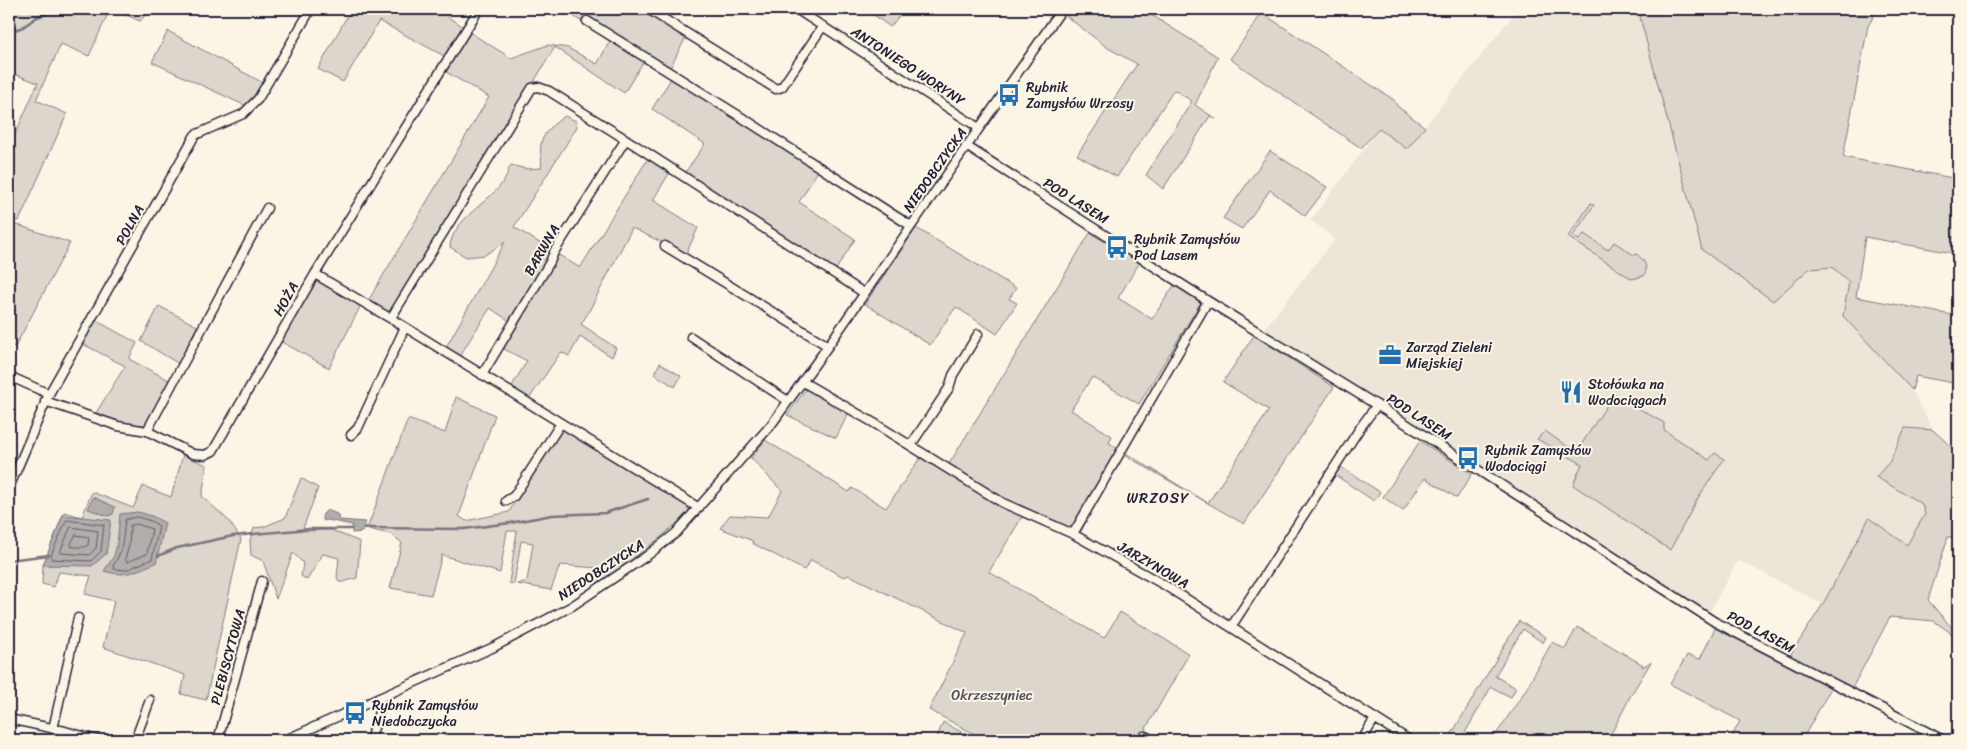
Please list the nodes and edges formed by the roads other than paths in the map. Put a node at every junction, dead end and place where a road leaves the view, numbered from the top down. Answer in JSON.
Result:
{"nodes":[{"id":1,"x":311,"y":9,"type":"edge"},
{"id":2,"x":479,"y":9,"type":"edge"},
{"id":3,"x":648,"y":9,"type":"edge"},
{"id":4,"x":796,"y":9,"type":"edge"},
{"id":5,"x":1062,"y":9,"type":"edge"},
{"id":6,"x":588,"y":22,"type":"dead end"},
{"id":7,"x":823,"y":26,"type":"junction"},
{"id":8,"x":979,"y":128,"type":"junction"},
{"id":9,"x":626,"y":139,"type":"junction"},
{"id":10,"x":966,"y":146,"type":"junction"},
{"id":11,"x":267,"y":208,"type":"dead end"},
{"id":12,"x":911,"y":226,"type":"junction"},
{"id":13,"x":665,"y":246,"type":"dead end"},
{"id":14,"x":315,"y":274,"type":"junction"},
{"id":15,"x":864,"y":294,"type":"junction"},
{"id":16,"x":1208,"y":301,"type":"junction"},
{"id":17,"x":391,"y":318,"type":"junction"},
{"id":18,"x":405,"y":327,"type":"junction"},
{"id":19,"x":978,"y":334,"type":"dead end"},
{"id":20,"x":691,"y":338,"type":"dead end"},
{"id":21,"x":828,"y":346,"type":"junction"},
{"id":22,"x":482,"y":375,"type":"junction"},
{"id":23,"x":9,"y":376,"type":"edge"},
{"id":24,"x":803,"y":382,"type":"junction"},
{"id":25,"x":47,"y":398,"type":"junction"},
{"id":26,"x":788,"y":401,"type":"junction"},
{"id":27,"x":1377,"y":405,"type":"junction"},
{"id":28,"x":561,"y":423,"type":"junction"},
{"id":29,"x":148,"y":431,"type":"junction"},
{"id":30,"x":351,"y":435,"type":"dead end"},
{"id":31,"x":911,"y":445,"type":"junction"},
{"id":32,"x":9,"y":488,"type":"edge"},
{"id":33,"x":506,"y":501,"type":"dead end"},
{"id":34,"x":699,"y":508,"type":"junction"},
{"id":35,"x":1073,"y":534,"type":"junction"},
{"id":36,"x":262,"y":581,"type":"dead end"},
{"id":37,"x":78,"y":618,"type":"dead end"},
{"id":38,"x":1231,"y":627,"type":"junction"},
{"id":39,"x":379,"y":698,"type":"junction"},
{"id":40,"x":150,"y":700,"type":"dead end"},
{"id":41,"x":1375,"y":718,"type":"junction"},
{"id":42,"x":9,"y":719,"type":"edge"},
{"id":43,"x":53,"y":729,"type":"junction"},
{"id":44,"x":1144,"y":736,"type":"dead end"},
{"id":45,"x":1405,"y":739,"type":"edge"},
{"id":46,"x":97,"y":740,"type":"edge"},
{"id":47,"x":135,"y":740,"type":"edge"},
{"id":48,"x":218,"y":740,"type":"edge"},
{"id":49,"x":285,"y":740,"type":"edge"},
{"id":50,"x":370,"y":740,"type":"edge"},
{"id":51,"x":1152,"y":740,"type":"edge"},
{"id":52,"x":1362,"y":740,"type":"edge"},
{"id":53,"x":1943,"y":740,"type":"edge"}],
"edges":[{"from":1,"to":25,"type":"street","name":"POLNA"},
{"from":2,"to":14,"type":"street","name":"HOŻA"},
{"from":3,"to":7,"type":"street"},
{"from":4,"to":7,"type":"street","name":"ANTONIEGO WORYNY"},
{"from":5,"to":8,"type":"street","name":"NIEDOBCZYCKA"},
{"from":6,"to":12,"type":"street"},
{"from":7,"to":8,"type":"street","name":"ANTONIEGO WORYNY"},
{"from":8,"to":10,"type":"street","name":"NIEDOBCZYCKA"},
{"from":9,"to":15,"type":"street"},
{"from":9,"to":17,"type":"street"},
{"from":9,"to":22,"type":"street","name":"BARWNA"},
{"from":10,"to":12,"type":"street","name":"NIEDOBCZYCKA"},
{"from":10,"to":16,"type":"street","name":"POD LASEM"},
{"from":11,"to":29,"type":"street"},
{"from":12,"to":15,"type":"street","name":"NIEDOBCZYCKA"},
{"from":13,"to":21,"type":"street"},
{"from":14,"to":17,"type":"street"},
{"from":14,"to":29,"type":"street","name":"HOŻA"},
{"from":15,"to":21,"type":"street","name":"NIEDOBCZYCKA"},
{"from":16,"to":27,"type":"street","name":"POD LASEM"},
{"from":16,"to":35,"type":"street"},
{"from":17,"to":18,"type":"street"},
{"from":18,"to":22,"type":"street"},
{"from":18,"to":30,"type":"street"},
{"from":19,"to":31,"type":"street"},
{"from":20,"to":26,"type":"street"},
{"from":21,"to":24,"type":"street","name":"NIEDOBCZYCKA"},
{"from":22,"to":28,"type":"street"},
{"from":23,"to":25,"type":"street","name":"HOŻA"},
{"from":24,"to":26,"type":"street","name":"NIEDOBCZYCKA"},
{"from":24,"to":31,"type":"street","name":"JARZYNOWA"},
{"from":25,"to":29,"type":"street","name":"HOŻA"},
{"from":25,"to":32,"type":"street","name":"POLNA"},
{"from":26,"to":34,"type":"street","name":"NIEDOBCZYCKA"},
{"from":27,"to":38,"type":"street"},
{"from":27,"to":53,"type":"street","name":"POD LASEM"},
{"from":28,"to":33,"type":"street"},
{"from":28,"to":34,"type":"street"},
{"from":31,"to":35,"type":"street","name":"JARZYNOWA"},
{"from":34,"to":39,"type":"street","name":"NIEDOBCZYCKA"},
{"from":35,"to":38,"type":"street","name":"JARZYNOWA"},
{"from":36,"to":48,"type":"street","name":"PLEBISCYTOWA"},
{"from":37,"to":43,"type":"street"},
{"from":38,"to":41,"type":"street","name":"JARZYNOWA"},
{"from":39,"to":49,"type":"street","name":"NIEDOBCZYCKA"},
{"from":39,"to":50,"type":"street"},
{"from":40,"to":47,"type":"street"},
{"from":41,"to":45,"type":"street","name":"JARZYNOWA"},
{"from":41,"to":52,"type":"street"},
{"from":42,"to":43,"type":"street"},
{"from":43,"to":46,"type":"street"},
{"from":44,"to":51,"type":"street"}]}
